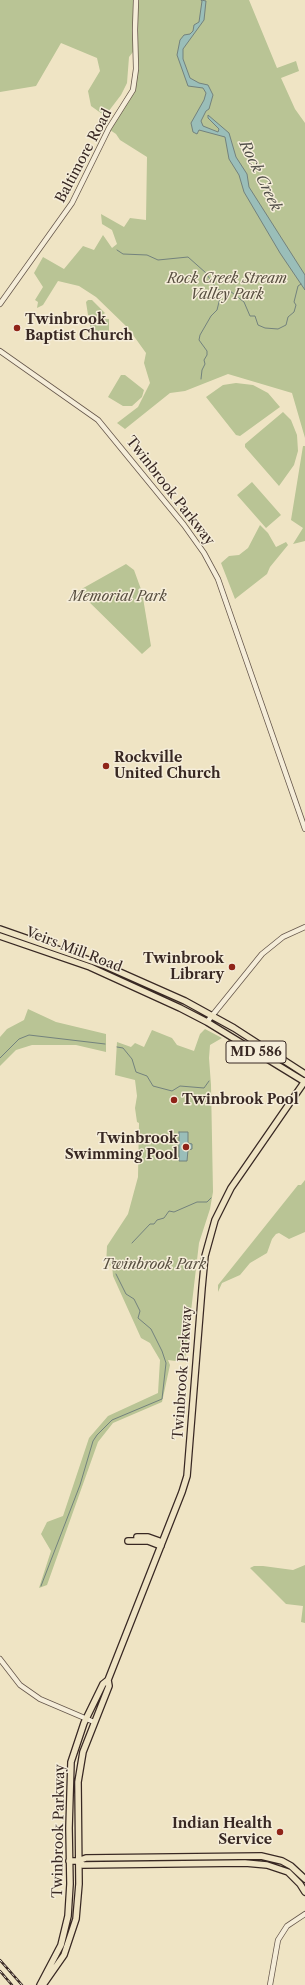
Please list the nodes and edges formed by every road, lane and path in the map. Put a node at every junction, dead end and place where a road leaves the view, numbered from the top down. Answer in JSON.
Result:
{"nodes":[{"id":1,"x":136,"y":0,"type":"edge"},
{"id":2,"x":0,"y":304,"type":"edge"},
{"id":3,"x":0,"y":351,"type":"edge"},
{"id":4,"x":305,"y":829,"type":"edge"},
{"id":5,"x":305,"y":927,"type":"edge"},
{"id":6,"x":0,"y":929,"type":"edge"},
{"id":7,"x":0,"y":936,"type":"edge"},
{"id":8,"x":33,"y":943,"type":"junction"},
{"id":9,"x":212,"y":1016,"type":"junction"},
{"id":10,"x":207,"y":1022,"type":"junction"},
{"id":11,"x":305,"y":1074,"type":"edge"},
{"id":12,"x":305,"y":1082,"type":"edge"},
{"id":13,"x":137,"y":1537,"type":"dead end"},
{"id":14,"x":128,"y":1541,"type":"dead end"},
{"id":15,"x":162,"y":1544,"type":"junction"},
{"id":16,"x":0,"y":1659,"type":"edge"},
{"id":17,"x":108,"y":1680,"type":"junction"},
{"id":18,"x":87,"y":1718,"type":"junction"},
{"id":19,"x":94,"y":1722,"type":"junction"},
{"id":20,"x":69,"y":1861,"type":"junction"},
{"id":21,"x":78,"y":1861,"type":"junction"},
{"id":22,"x":305,"y":1879,"type":"edge"},
{"id":23,"x":305,"y":1892,"type":"edge"},
{"id":24,"x":305,"y":1914,"type":"edge"},
{"id":25,"x":41,"y":1985,"type":"edge"},
{"id":26,"x":270,"y":1985,"type":"edge"}],
"edges":[{"from":1,"to":2,"type":"street","name":"Baltimore Road"},
{"from":3,"to":4,"type":"street","name":"Twinbrook Parkway"},
{"from":5,"to":9,"type":"street"},
{"from":6,"to":8,"type":"main road","name":"Veirs Mill Road","number":"MD 586"},
{"from":7,"to":8,"type":"main road","name":"Veirs Mill Road","number":"MD 586"},
{"from":8,"to":9,"type":"main road","name":"Veirs Mill Road","number":"MD 586"},
{"from":8,"to":10,"type":"main road","name":"Veirs Mill Road","number":"MD 586"},
{"from":9,"to":10,"type":"street"},
{"from":9,"to":11,"type":"main road","name":"Veirs Mill Road","number":"MD 586"},
{"from":10,"to":12,"type":"main road","name":"Veirs Mill Road","number":"MD 586"},
{"from":12,"to":15,"type":"main road","name":"Twinbrook Parkway"},
{"from":13,"to":15,"type":"main road"},
{"from":14,"to":15,"type":"main road"},
{"from":15,"to":17,"type":"main road","name":"Twinbrook Parkway"},
{"from":16,"to":18,"type":"street"},
{"from":17,"to":18,"type":"main road","name":"Twinbrook Parkway"},
{"from":17,"to":19,"type":"main road","name":"Twinbrook Parkway"},
{"from":18,"to":19,"type":"street"},
{"from":18,"to":20,"type":"main road","name":"Twinbrook Parkway"},
{"from":19,"to":21,"type":"main road","name":"Twinbrook Parkway"},
{"from":20,"to":21,"type":"main road"},
{"from":20,"to":25,"type":"main road","name":"Twinbrook Parkway"},
{"from":21,"to":22,"type":"main road"},
{"from":21,"to":23,"type":"main road"},
{"from":21,"to":25,"type":"main road","name":"Twinbrook Parkway"},
{"from":24,"to":26,"type":"street"}]}
